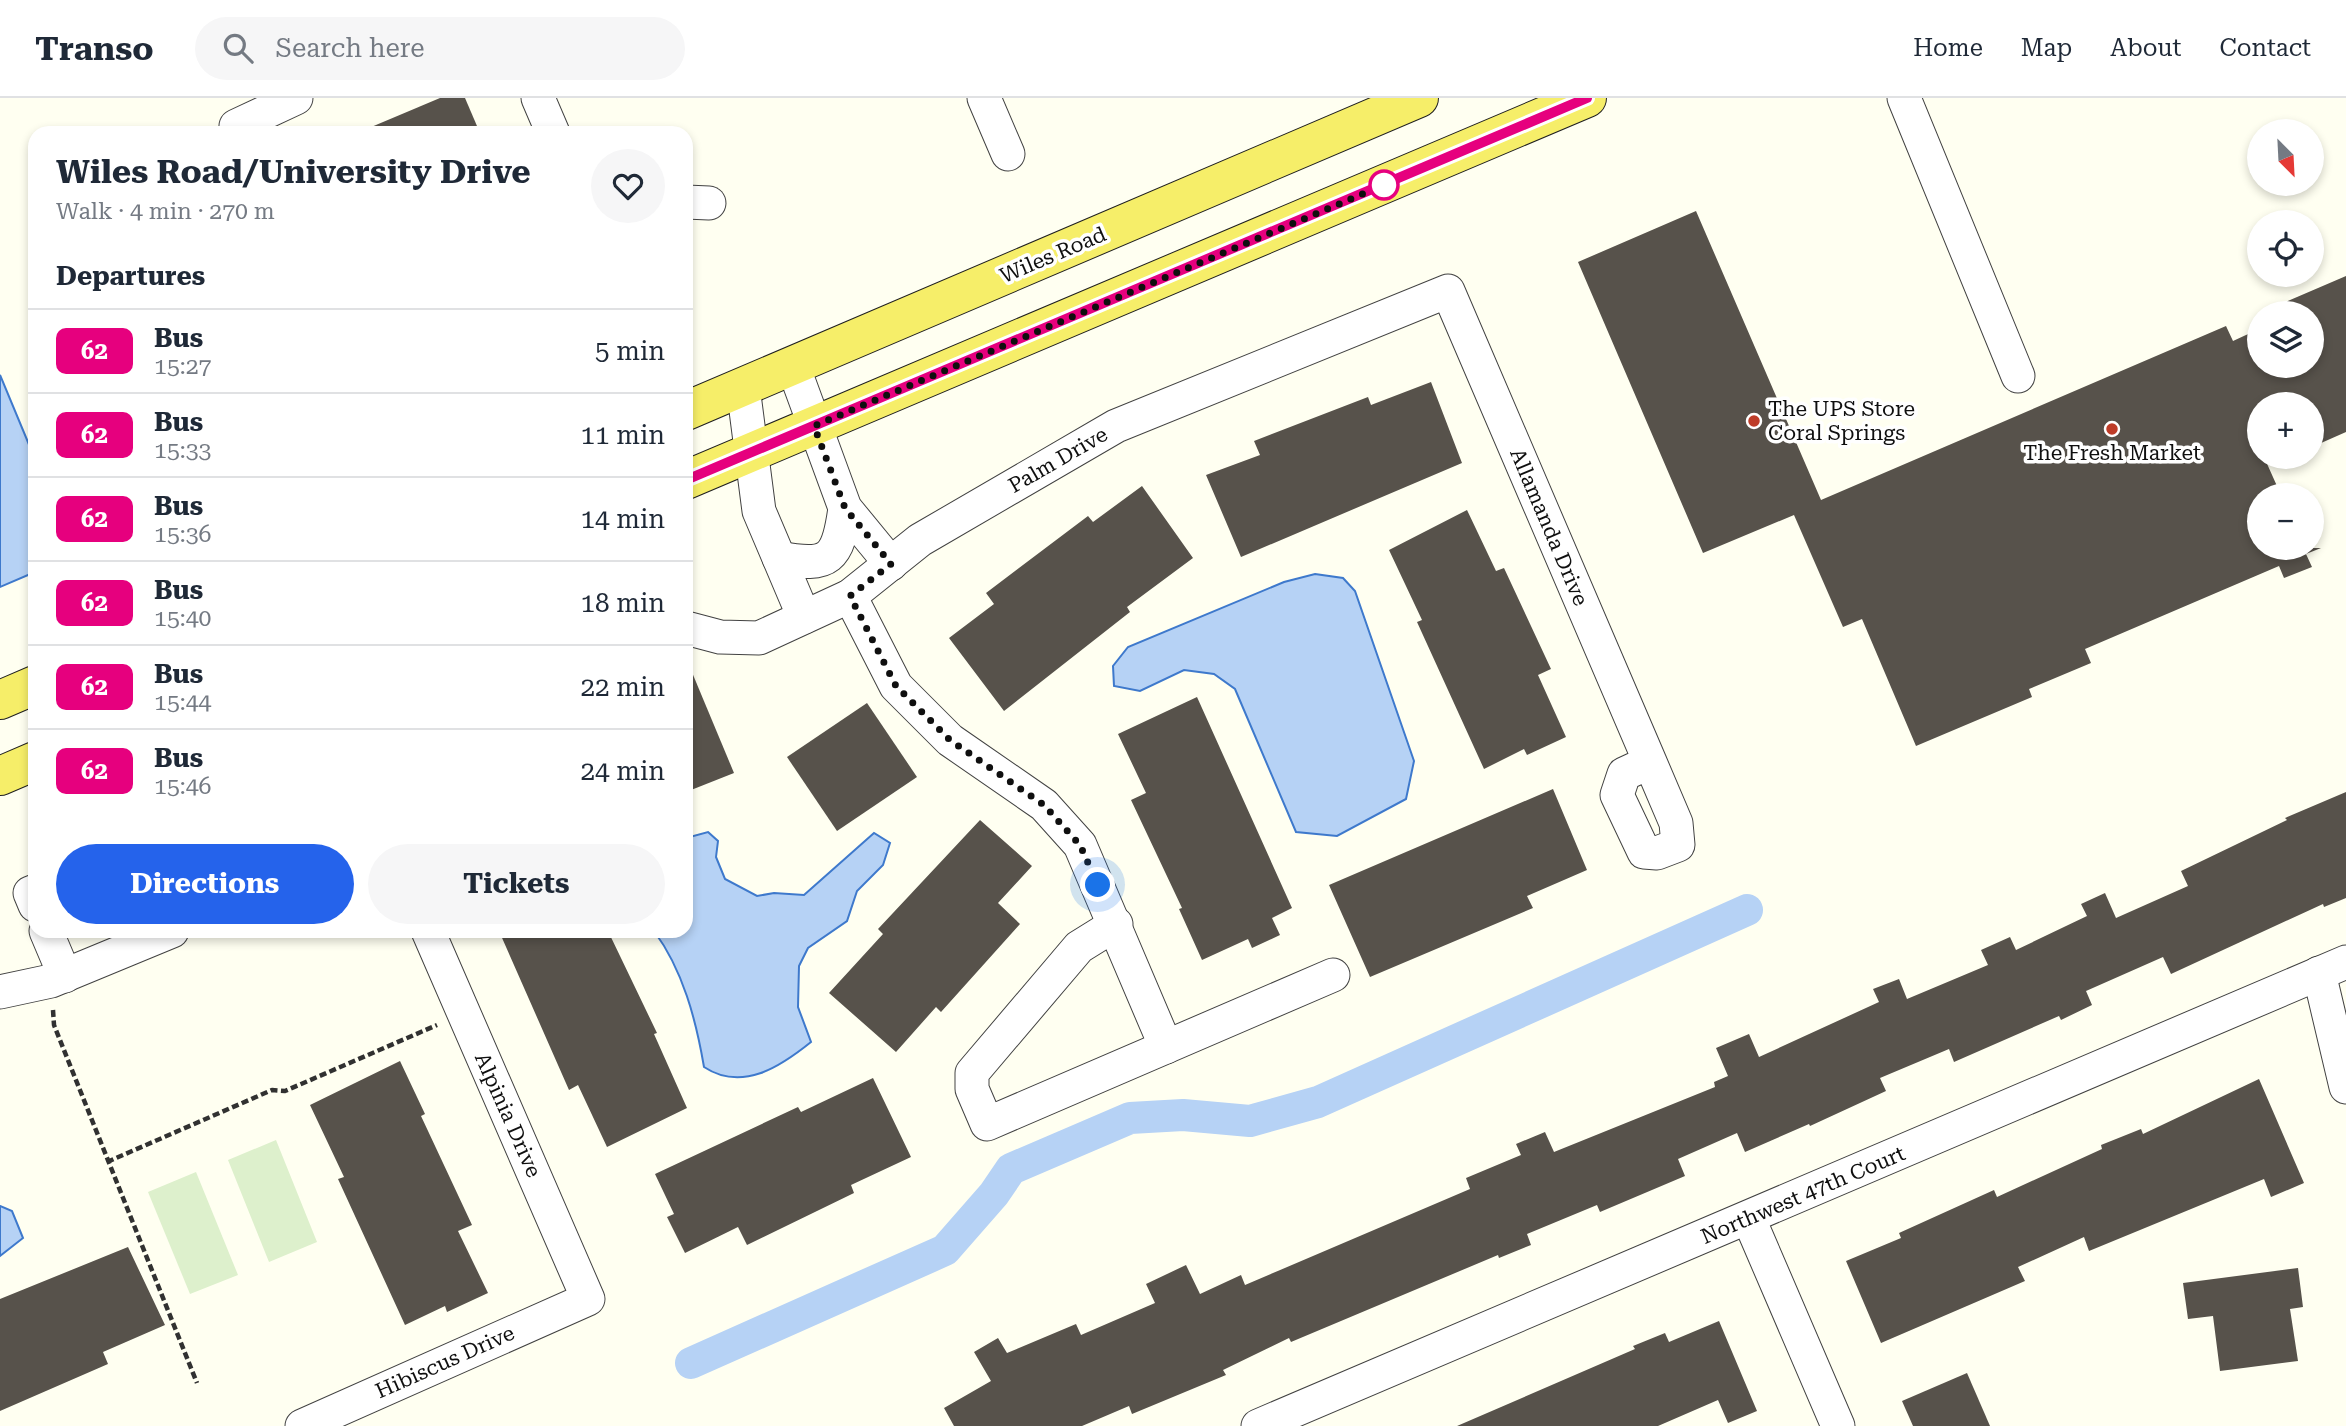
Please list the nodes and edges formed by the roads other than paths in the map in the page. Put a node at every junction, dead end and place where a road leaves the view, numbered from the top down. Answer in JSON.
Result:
{"nodes":[{"id":1,"x":296,"y":98,"type":"edge"},
{"id":2,"x":538,"y":98,"type":"edge"},
{"id":3,"x":984,"y":98,"type":"edge"},
{"id":4,"x":1419,"y":98,"type":"edge"},
{"id":5,"x":1587,"y":98,"type":"edge"},
{"id":6,"x":1904,"y":98,"type":"edge"},
{"id":7,"x":236,"y":126,"type":"edge"},
{"id":8,"x":550,"y":126,"type":"edge"},
{"id":9,"x":1008,"y":155,"type":"dead end"},
{"id":10,"x":1448,"y":291,"type":"joint"},
{"id":11,"x":793,"y":366,"type":"junction"},
{"id":12,"x":2018,"y":376,"type":"dead end"},
{"id":13,"x":743,"y":387,"type":"junction"},
{"id":14,"x":693,"y":408,"type":"edge"},
{"id":15,"x":814,"y":426,"type":"junction"},
{"id":16,"x":751,"y":452,"type":"junction"},
{"id":17,"x":693,"y":477,"type":"edge"},
{"id":18,"x":845,"y":508,"type":"junction"},
{"id":19,"x":779,"y":558,"type":"junction"},
{"id":20,"x":891,"y":564,"type":"junction"},
{"id":21,"x":850,"y":596,"type":"junction"},
{"id":22,"x":804,"y":617,"type":"junction"},
{"id":23,"x":693,"y":630,"type":"edge"},
{"id":24,"x":28,"y":688,"type":"edge"},
{"id":25,"x":0,"y":700,"type":"edge"},
{"id":26,"x":1650,"y":762,"type":"dead end"},
{"id":27,"x":28,"y":764,"type":"edge"},
{"id":28,"x":0,"y":776,"type":"edge"},
{"id":29,"x":1116,"y":924,"type":"junction"},
{"id":30,"x":48,"y":938,"type":"edge"},
{"id":31,"x":155,"y":938,"type":"edge"},
{"id":32,"x":431,"y":938,"type":"edge"},
{"id":33,"x":2333,"y":968,"type":"edge"},
{"id":34,"x":1333,"y":975,"type":"dead end"},
{"id":35,"x":58,"y":979,"type":"junction"},
{"id":36,"x":0,"y":992,"type":"edge"},
{"id":37,"x":1166,"y":1047,"type":"junction"},
{"id":38,"x":2346,"y":1087,"type":"edge"},
{"id":39,"x":1749,"y":1219,"type":"junction"},
{"id":40,"x":588,"y":1298,"type":"joint"},
{"id":41,"x":302,"y":1426,"type":"edge"},
{"id":42,"x":1258,"y":1426,"type":"edge"},
{"id":43,"x":1838,"y":1426,"type":"edge"}],
"edges":[{"from":1,"to":7,"type":"street"},
{"from":2,"to":8,"type":"street"},
{"from":3,"to":9,"type":"street"},
{"from":4,"to":11,"type":"main road","name":"Wiles Road"},
{"from":5,"to":15,"type":"main road"},
{"from":6,"to":12,"type":"street"},
{"from":10,"to":20,"type":"street","name":"Palm Drive"},
{"from":10,"to":26,"type":"street","name":"Allamanda Drive"},
{"from":11,"to":13,"type":"main road","name":"Wiles Road"},
{"from":11,"to":15,"type":"street"},
{"from":13,"to":14,"type":"main road","name":"Wiles Road"},
{"from":13,"to":16,"type":"street"},
{"from":15,"to":16,"type":"main road"},
{"from":15,"to":18,"type":"street"},
{"from":16,"to":17,"type":"main road"},
{"from":16,"to":19,"type":"street"},
{"from":18,"to":19,"type":"street"},
{"from":18,"to":20,"type":"street"},
{"from":19,"to":22,"type":"street"},
{"from":20,"to":21,"type":"street","name":"Palm Drive"},
{"from":21,"to":22,"type":"street","name":"Palm Drive"},
{"from":21,"to":29,"type":"street"},
{"from":22,"to":23,"type":"street","name":"Palm Drive"},
{"from":24,"to":25,"type":"main road"},
{"from":27,"to":28,"type":"main road"},
{"from":29,"to":37,"type":"street"},
{"from":29,"to":37,"type":"street"},
{"from":30,"to":35,"type":"street"},
{"from":31,"to":35,"type":"street"},
{"from":32,"to":40,"type":"street","name":"Alpinia Drive"},
{"from":33,"to":38,"type":"street"},
{"from":33,"to":39,"type":"street","name":"Northwest 47th Court"},
{"from":34,"to":37,"type":"street"},
{"from":35,"to":36,"type":"street"},
{"from":39,"to":42,"type":"street","name":"Northwest 47th Court"},
{"from":39,"to":43,"type":"street"},
{"from":40,"to":41,"type":"street","name":"Hibiscus Drive"}]}
